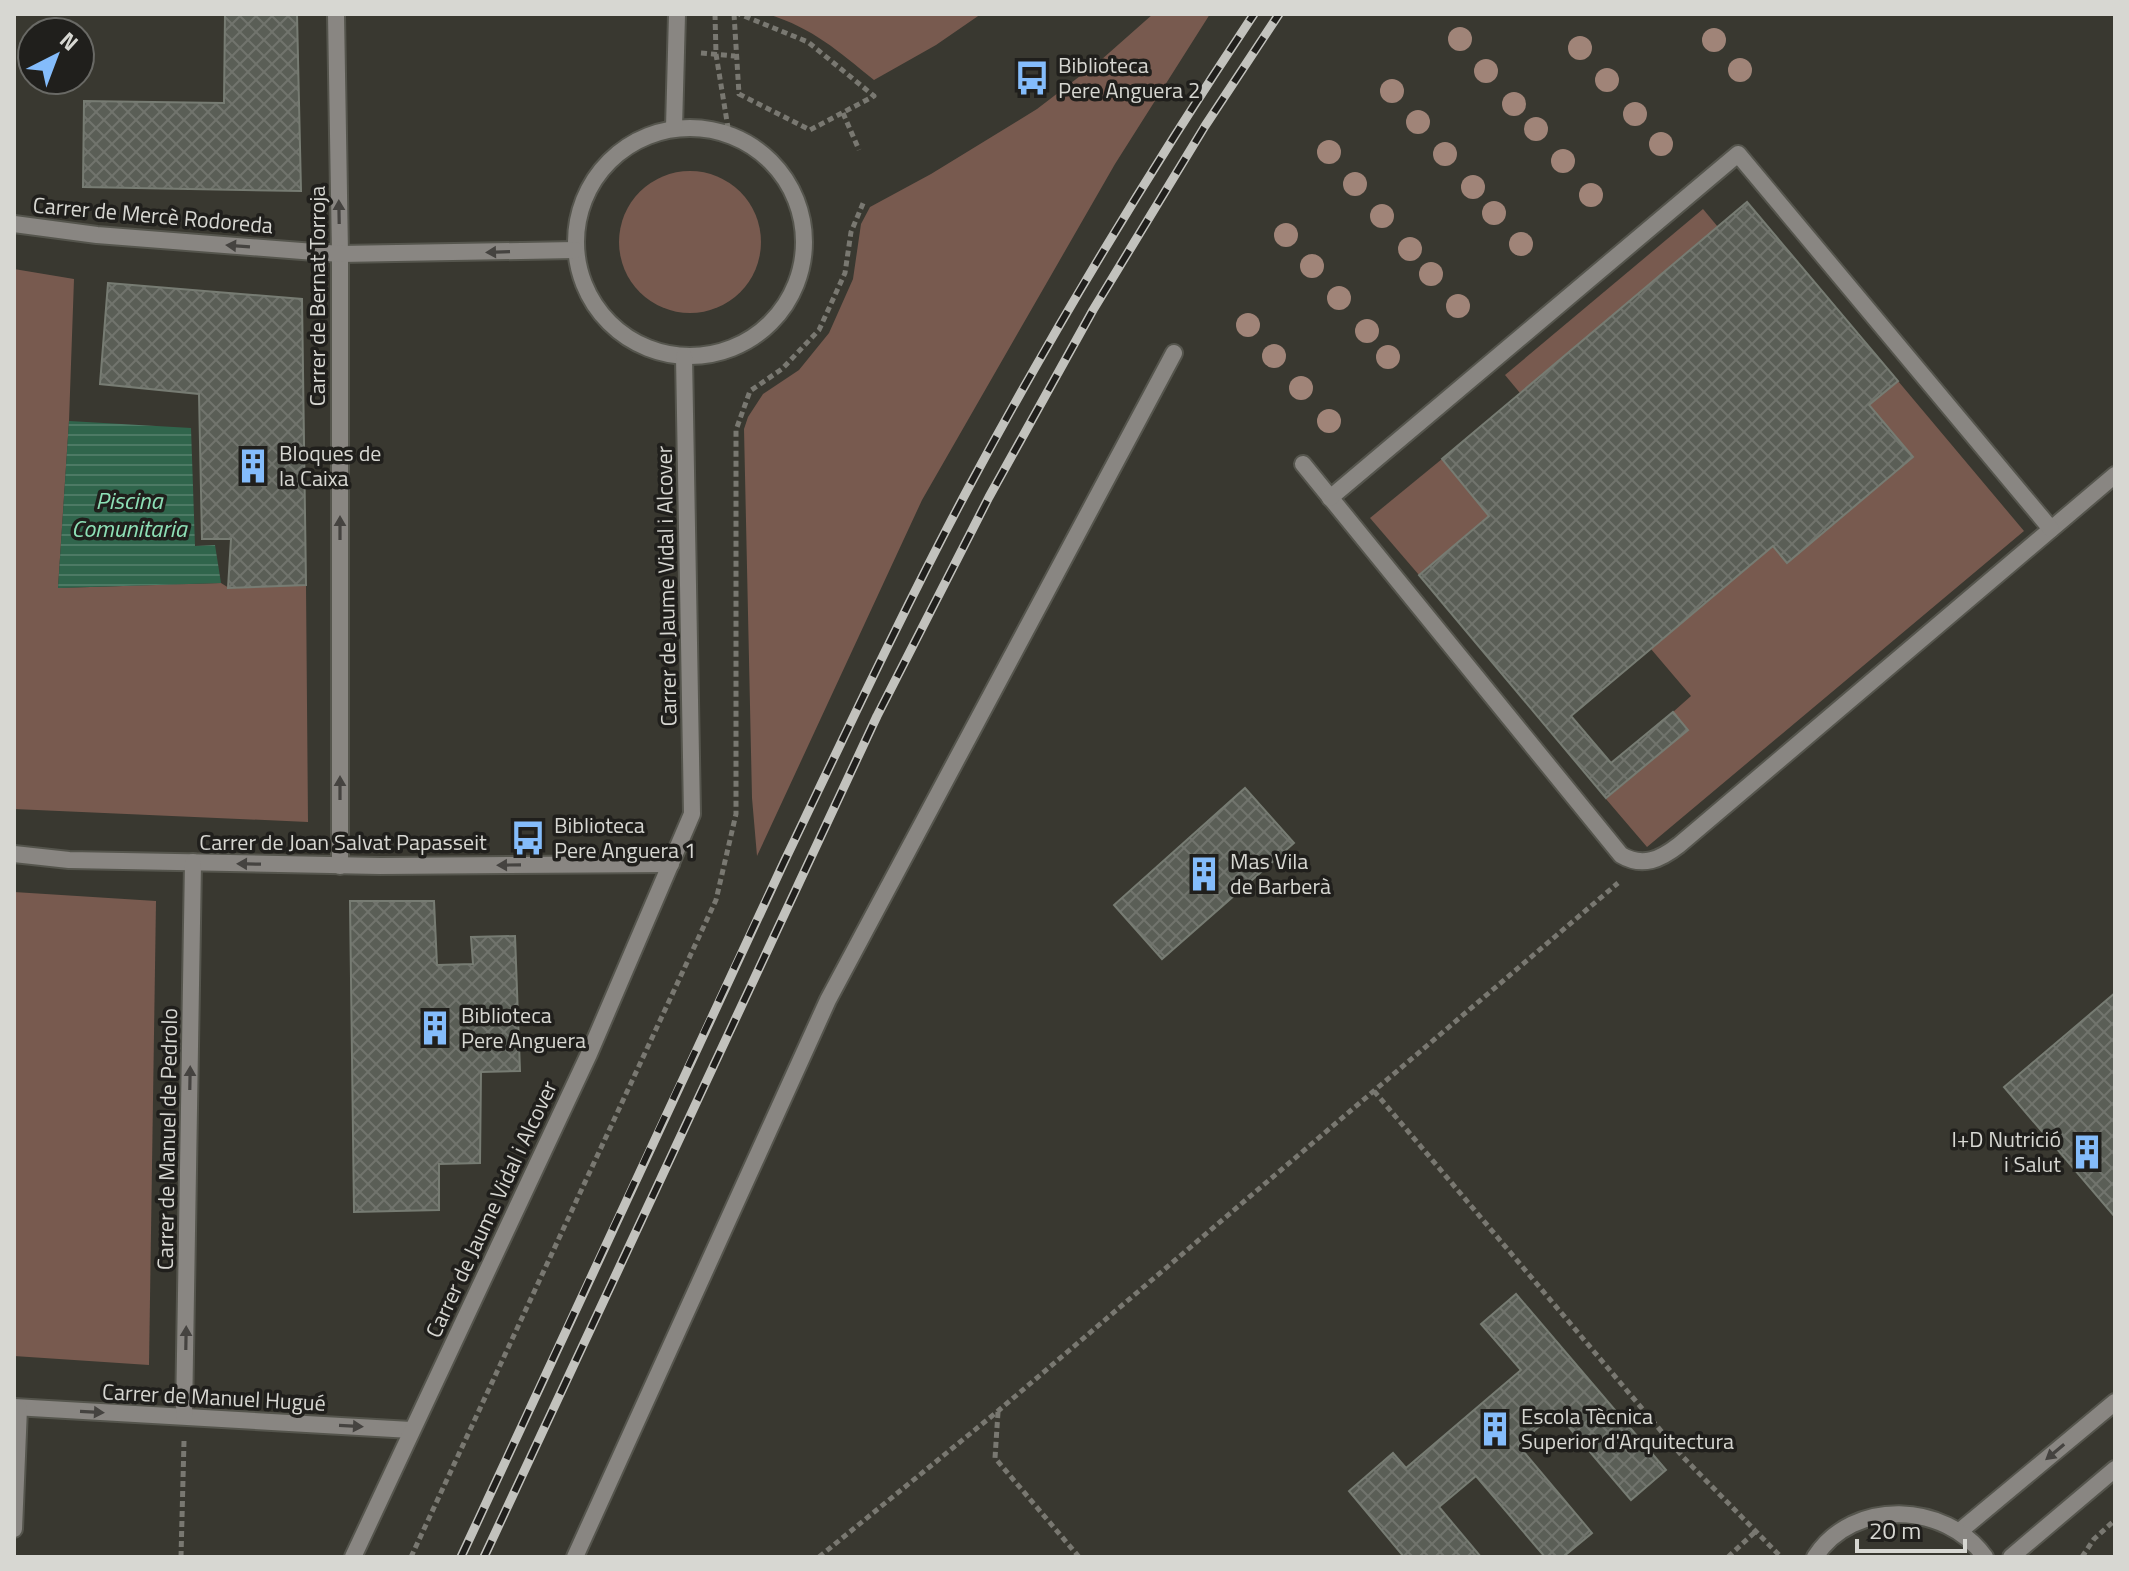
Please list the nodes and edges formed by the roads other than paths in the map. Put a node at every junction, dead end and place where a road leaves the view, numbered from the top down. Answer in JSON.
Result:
{"nodes":[{"id":1,"x":336,"y":14,"type":"edge"},
{"id":2,"x":677,"y":14,"type":"edge"},
{"id":3,"x":674,"y":128,"type":"junction"},
{"id":4,"x":14,"y":224,"type":"edge"},
{"id":5,"x":575,"y":250,"type":"junction"},
{"id":6,"x":340,"y":254,"type":"junction"},
{"id":7,"x":1174,"y":353,"type":"dead end"},
{"id":8,"x":684,"y":356,"type":"junction"},
{"id":9,"x":1303,"y":464,"type":"dead end"},
{"id":10,"x":2115,"y":475,"type":"edge"},
{"id":11,"x":1330,"y":498,"type":"junction"},
{"id":12,"x":2051,"y":529,"type":"junction"},
{"id":13,"x":14,"y":854,"type":"edge"},
{"id":14,"x":193,"y":862,"type":"junction"},
{"id":15,"x":671,"y":864,"type":"junction"},
{"id":16,"x":340,"y":866,"type":"junction"},
{"id":17,"x":2115,"y":1402,"type":"edge"},
{"id":18,"x":16,"y":1407,"type":"edge"},
{"id":19,"x":184,"y":1416,"type":"junction"},
{"id":20,"x":411,"y":1430,"type":"junction"},
{"id":21,"x":2115,"y":1469,"type":"edge"},
{"id":22,"x":14,"y":1529,"type":"edge"},
{"id":23,"x":1960,"y":1531,"type":"junction"},
{"id":24,"x":353,"y":1557,"type":"edge"},
{"id":25,"x":575,"y":1557,"type":"edge"},
{"id":26,"x":1815,"y":1557,"type":"edge"},
{"id":27,"x":1985,"y":1557,"type":"edge"},
{"id":28,"x":2011,"y":1557,"type":"edge"}],
"edges":[{"from":6,"to":1,"type":"street","name":"Carrer de Bernat Torroja","one_way":true},
{"from":2,"to":3,"type":"street"},
{"from":3,"to":5,"type":"street"},
{"from":3,"to":8,"type":"street"},
{"from":6,"to":4,"type":"street","name":"Carrer de Mercè Rodoreda","one_way":true},
{"from":5,"to":6,"type":"street","name":"Carrer de Mercè Rodoreda","one_way":true},
{"from":5,"to":8,"type":"street"},
{"from":16,"to":6,"type":"street","name":"Carrer de Bernat Torroja","one_way":true},
{"from":7,"to":25,"type":"street"},
{"from":8,"to":15,"type":"street","name":"Carrer de Jaume Vidal i Alcover"},
{"from":9,"to":11,"type":"street"},
{"from":10,"to":12,"type":"street"},
{"from":11,"to":12,"type":"street"},
{"from":11,"to":12,"type":"street"},
{"from":13,"to":14,"type":"street","name":"Carrer de Joan Salvat Papasseit"},
{"from":16,"to":14,"type":"street","name":"Carrer de Joan Salvat Papasseit","one_way":true},
{"from":19,"to":14,"type":"street","name":"Carrer de Manuel de Pedrolo","one_way":true},
{"from":15,"to":16,"type":"street","name":"Carrer de Joan Salvat Papasseit","one_way":true},
{"from":15,"to":20,"type":"street","name":"Carrer de Jaume Vidal i Alcover"},
{"from":17,"to":23,"type":"street","one_way":true},
{"from":18,"to":19,"type":"street","name":"Carrer de Manuel Hugué","one_way":true},
{"from":18,"to":22,"type":"street"},
{"from":19,"to":20,"type":"street","name":"Carrer de Manuel Hugué","one_way":true},
{"from":20,"to":24,"type":"street","name":"Carrer de Jaume Vidal i Alcover"},
{"from":21,"to":28,"type":"street"},
{"from":23,"to":26,"type":"street"},
{"from":23,"to":27,"type":"street"}]}
